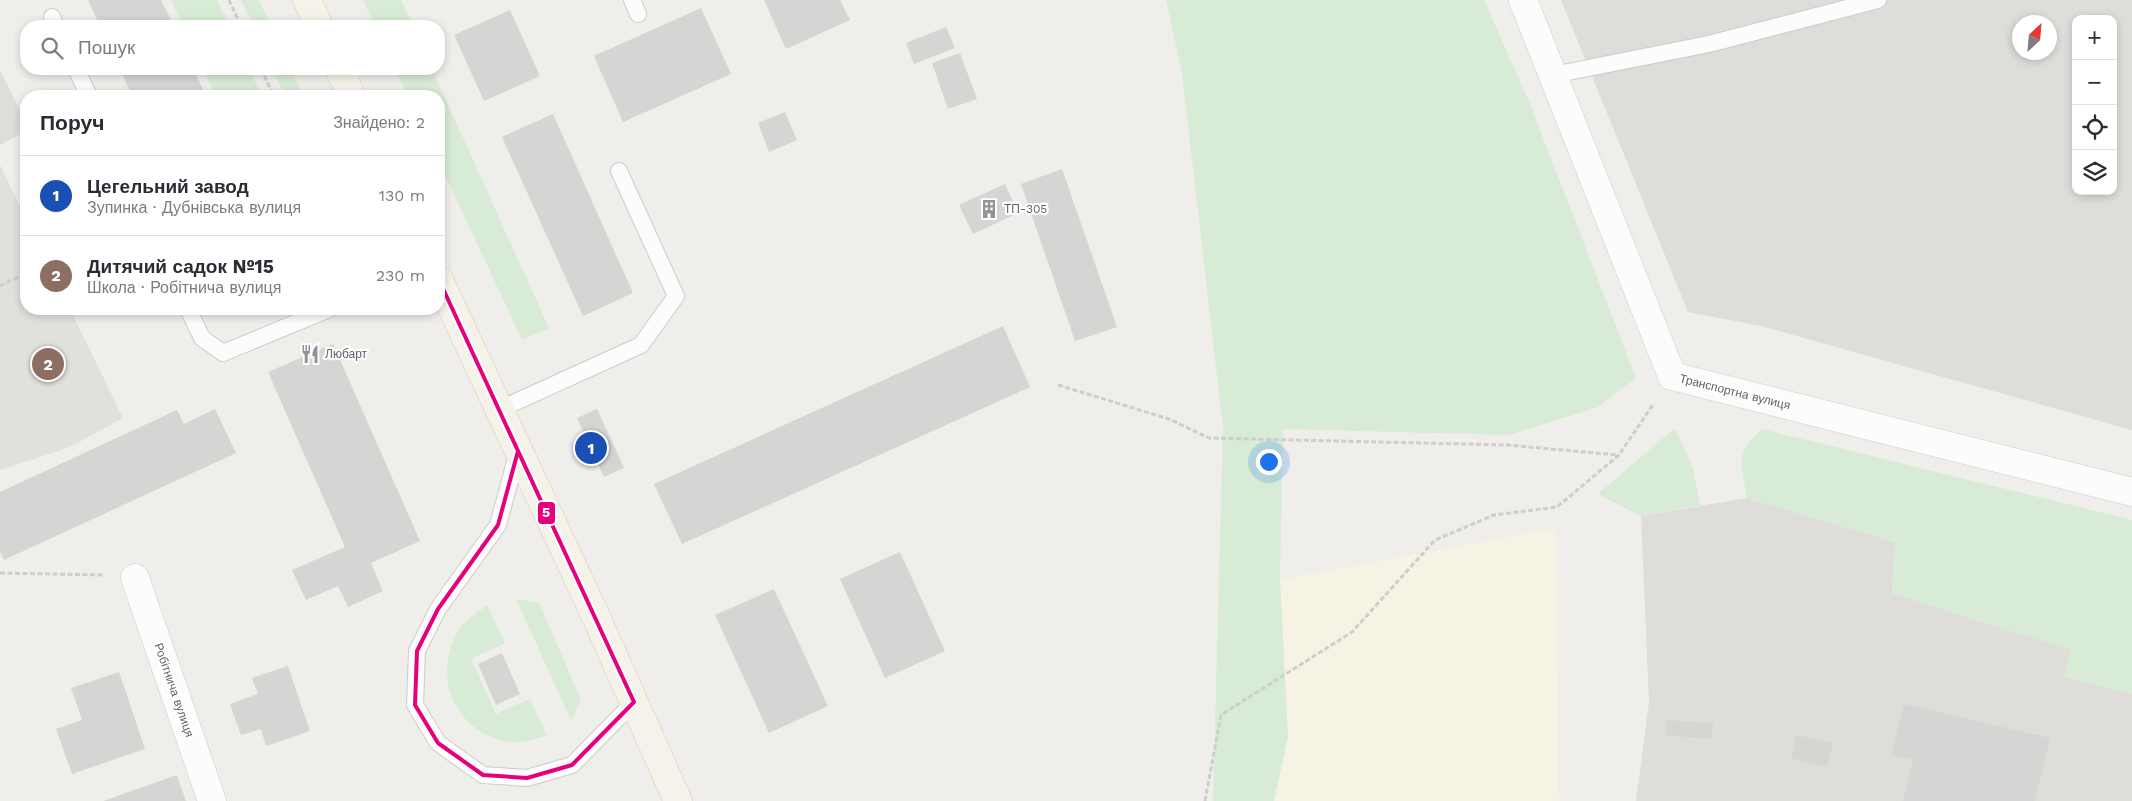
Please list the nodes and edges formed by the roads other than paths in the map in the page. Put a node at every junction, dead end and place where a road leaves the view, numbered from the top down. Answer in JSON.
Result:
{"nodes":[{"id":1,"x":307,"y":0,"type":"edge"},
{"id":2,"x":1524,"y":0,"type":"edge"},
{"id":3,"x":1878,"y":0,"type":"edge"},
{"id":4,"x":316,"y":20,"type":"edge"},
{"id":5,"x":79,"y":75,"type":"edge"},
{"id":6,"x":342,"y":75,"type":"edge"},
{"id":7,"x":1553,"y":75,"type":"junction"},
{"id":8,"x":86,"y":90,"type":"edge"},
{"id":9,"x":349,"y":90,"type":"edge"},
{"id":10,"x":619,"y":171,"type":"dead end"},
{"id":11,"x":445,"y":293,"type":"edge"},
{"id":12,"x":191,"y":315,"type":"edge"},
{"id":13,"x":315,"y":315,"type":"edge"},
{"id":14,"x":498,"y":410,"type":"junction"},
{"id":15,"x":518,"y":451,"type":"junction"},
{"id":16,"x":2132,"y":492,"type":"edge"},
{"id":17,"x":135,"y":578,"type":"road end"},
{"id":18,"x":634,"y":702,"type":"junction"},
{"id":19,"x":212,"y":801,"type":"edge"},
{"id":20,"x":678,"y":801,"type":"edge"}],
"edges":[{"from":1,"to":4,"type":"main road"},
{"from":2,"to":7,"type":"street","name":"Транспортна вулиця"},
{"from":3,"to":7,"type":"lane"},
{"from":5,"to":8,"type":"lane"},
{"from":6,"to":9,"type":"main road"},
{"from":7,"to":16,"type":"street","name":"Транспортна вулиця"},
{"from":10,"to":14,"type":"lane"},
{"from":11,"to":14,"type":"main road"},
{"from":12,"to":13,"type":"lane"},
{"from":14,"to":15,"type":"main road"},
{"from":15,"to":18,"type":"main road"},
{"from":15,"to":18,"type":"lane"},
{"from":17,"to":19,"type":"street","name":"Робітнича вулиця"},
{"from":18,"to":20,"type":"main road"}]}
